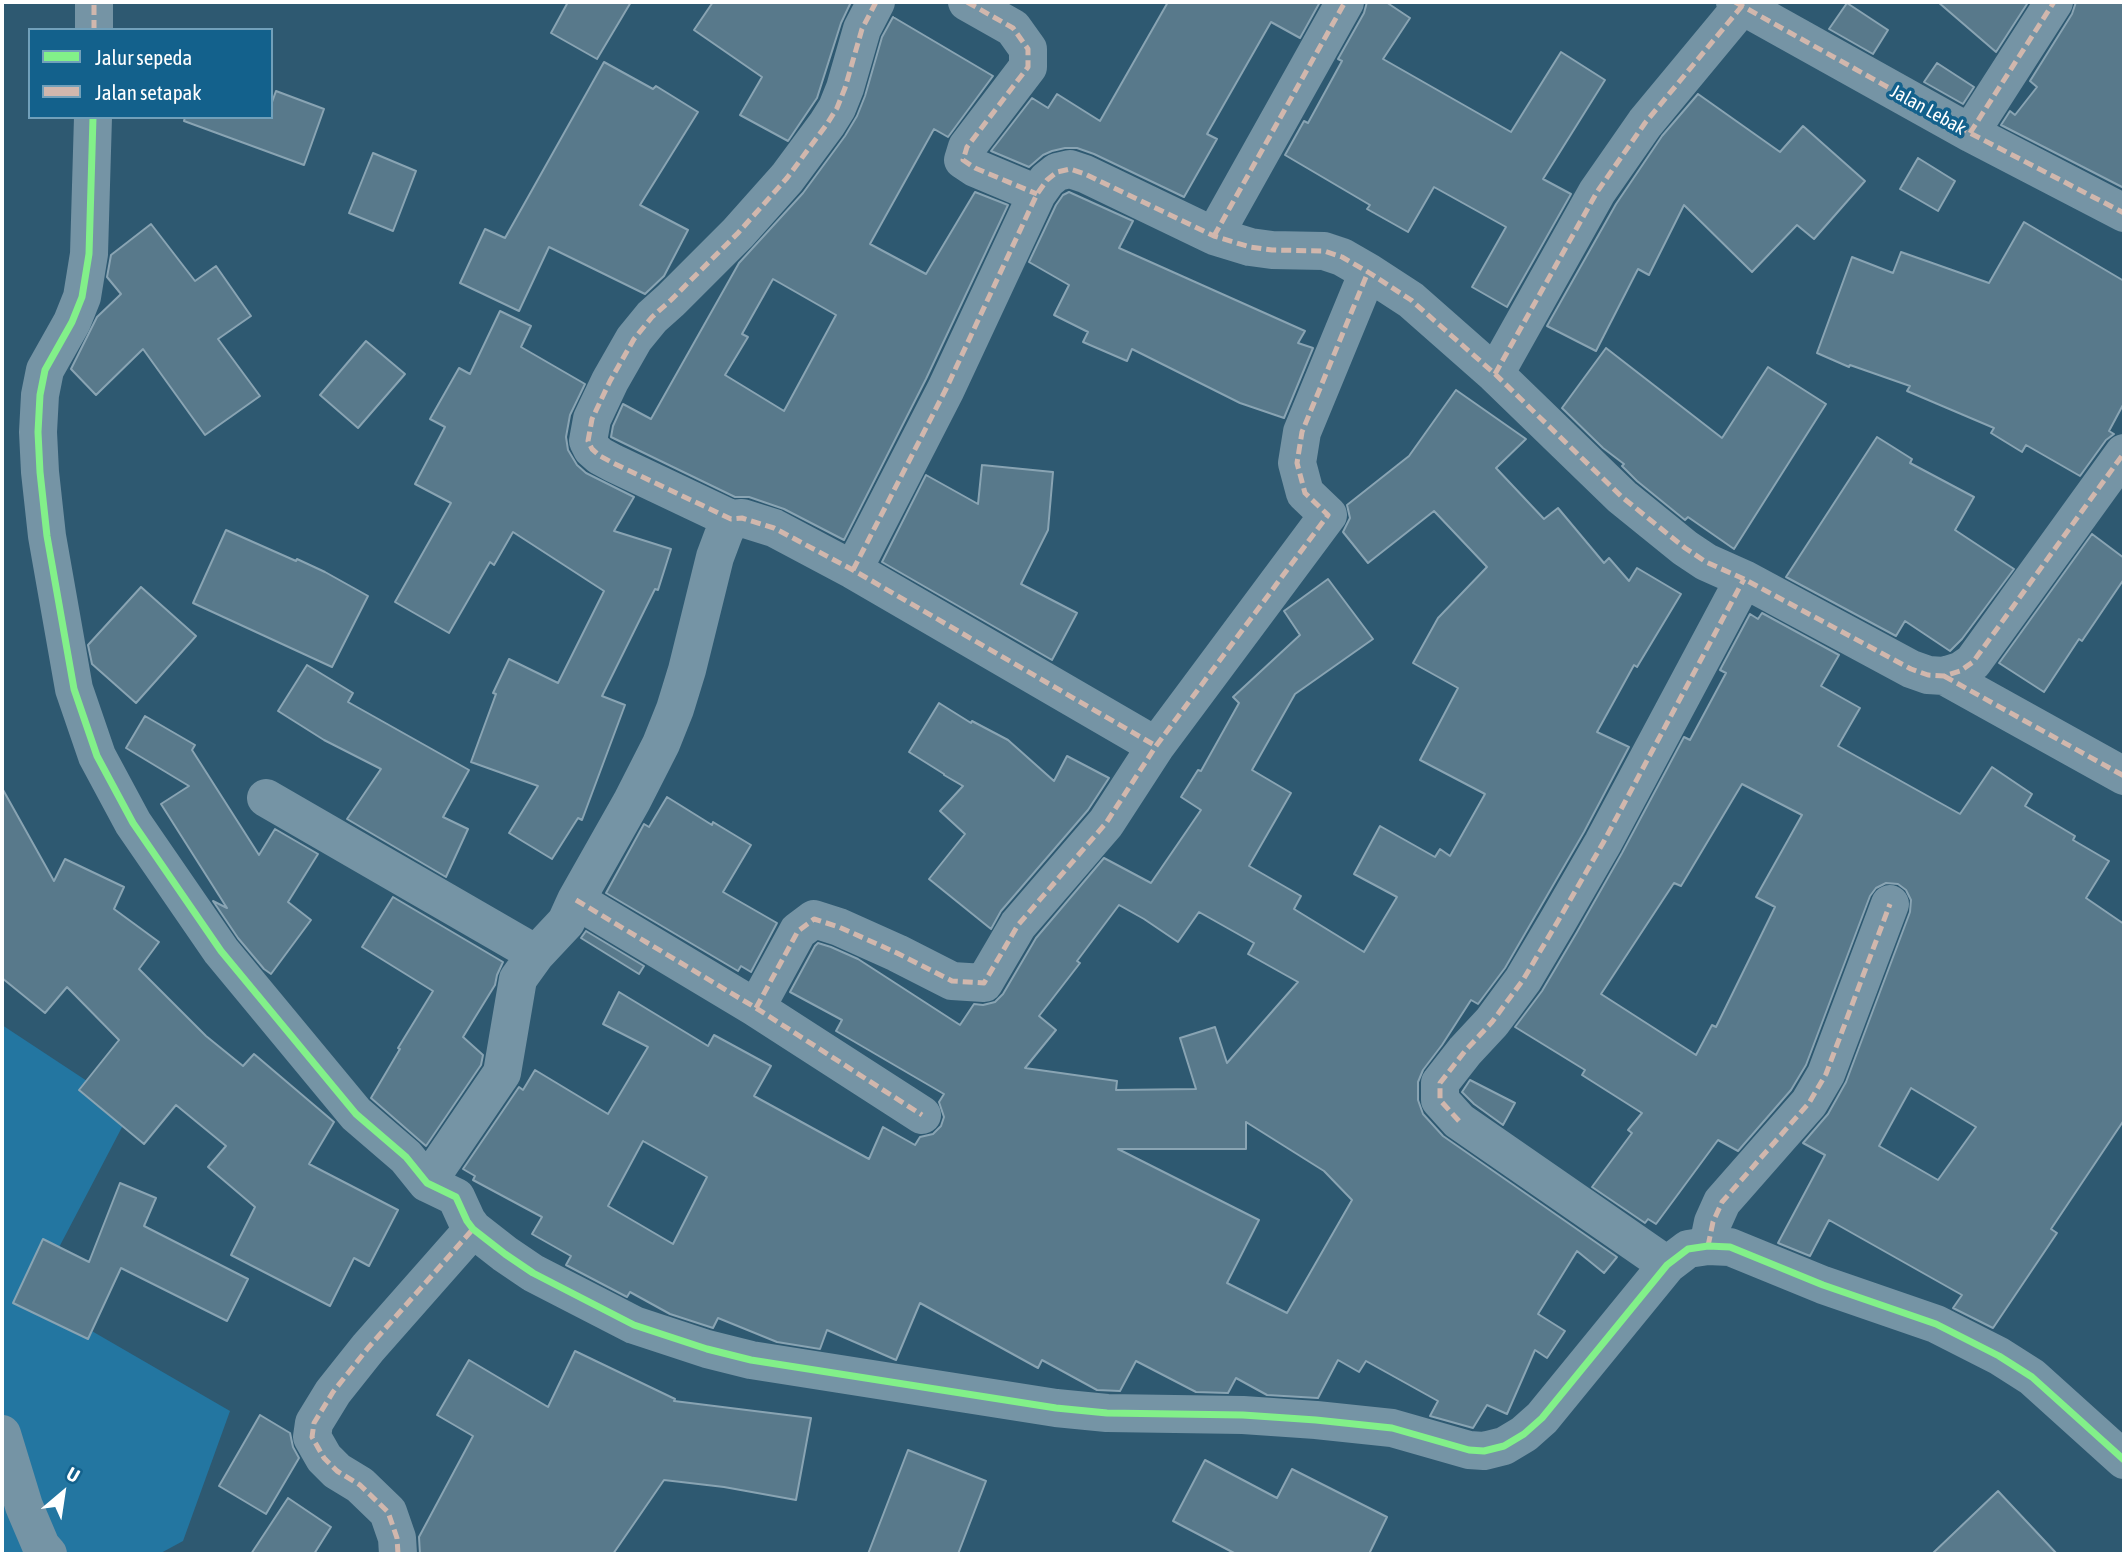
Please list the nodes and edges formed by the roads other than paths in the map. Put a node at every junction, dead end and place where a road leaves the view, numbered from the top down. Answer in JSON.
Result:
{"nodes":[{"id":1,"x":94,"y":2,"type":"edge"},
{"id":2,"x":876,"y":2,"type":"edge"},
{"id":3,"x":967,"y":2,"type":"edge"},
{"id":4,"x":1345,"y":2,"type":"edge"},
{"id":5,"x":2054,"y":2,"type":"edge"},
{"id":6,"x":1739,"y":4,"type":"edge"},
{"id":7,"x":94,"y":28,"type":"edge"},
{"id":8,"x":93,"y":119,"type":"edge"},
{"id":9,"x":1970,"y":133,"type":"junction"},
{"id":10,"x":1037,"y":194,"type":"junction"},
{"id":11,"x":2124,"y":213,"type":"edge"},
{"id":12,"x":1214,"y":236,"type":"junction"},
{"id":13,"x":1368,"y":272,"type":"junction"},
{"id":14,"x":1495,"y":374,"type":"junction"},
{"id":15,"x":2124,"y":453,"type":"edge"},
{"id":16,"x":731,"y":519,"type":"junction"},
{"id":17,"x":853,"y":569,"type":"junction"},
{"id":18,"x":1744,"y":579,"type":"junction"},
{"id":19,"x":1944,"y":676,"type":"junction"},
{"id":20,"x":1156,"y":746,"type":"junction"},
{"id":21,"x":2124,"y":776,"type":"edge"},
{"id":22,"x":266,"y":799,"type":"dead end"},
{"id":23,"x":576,"y":900,"type":"junction"},
{"id":24,"x":1890,"y":904,"type":"dead end"},
{"id":25,"x":536,"y":954,"type":"junction"},
{"id":26,"x":756,"y":1008,"type":"junction"},
{"id":27,"x":922,"y":1115,"type":"dead end"},
{"id":28,"x":427,"y":1182,"type":"junction"},
{"id":29,"x":473,"y":1229,"type":"junction"},
{"id":30,"x":1708,"y":1246,"type":"junction"},
{"id":31,"x":1667,"y":1265,"type":"junction"},
{"id":32,"x":2,"y":1434,"type":"edge"},
{"id":33,"x":2124,"y":1460,"type":"edge"},
{"id":34,"x":48,"y":1554,"type":"edge"},
{"id":35,"x":398,"y":1554,"type":"edge"}],
"edges":[{"from":1,"to":7,"type":"street"},
{"from":2,"to":16,"type":"street"},
{"from":3,"to":10,"type":"street"},
{"from":4,"to":12,"type":"street"},
{"from":5,"to":9,"type":"street"},
{"from":6,"to":9,"type":"street","name":"Jalan Lebak"},
{"from":6,"to":14,"type":"street"},
{"from":8,"to":28,"type":"street"},
{"from":9,"to":11,"type":"street","name":"Jalan Lebak"},
{"from":10,"to":12,"type":"street"},
{"from":10,"to":17,"type":"street"},
{"from":12,"to":13,"type":"street"},
{"from":13,"to":14,"type":"street"},
{"from":13,"to":20,"type":"street"},
{"from":14,"to":18,"type":"street"},
{"from":15,"to":19,"type":"street"},
{"from":16,"to":17,"type":"street"},
{"from":16,"to":23,"type":"street"},
{"from":17,"to":20,"type":"street"},
{"from":18,"to":19,"type":"street"},
{"from":18,"to":31,"type":"street"},
{"from":19,"to":21,"type":"street"},
{"from":20,"to":26,"type":"street"},
{"from":22,"to":25,"type":"street"},
{"from":23,"to":25,"type":"street"},
{"from":23,"to":26,"type":"street"},
{"from":24,"to":30,"type":"street"},
{"from":25,"to":28,"type":"street"},
{"from":26,"to":27,"type":"street"},
{"from":28,"to":29,"type":"street"},
{"from":29,"to":31,"type":"street"},
{"from":29,"to":35,"type":"street"},
{"from":30,"to":31,"type":"street"},
{"from":30,"to":33,"type":"street"},
{"from":32,"to":34,"type":"street"}]}
